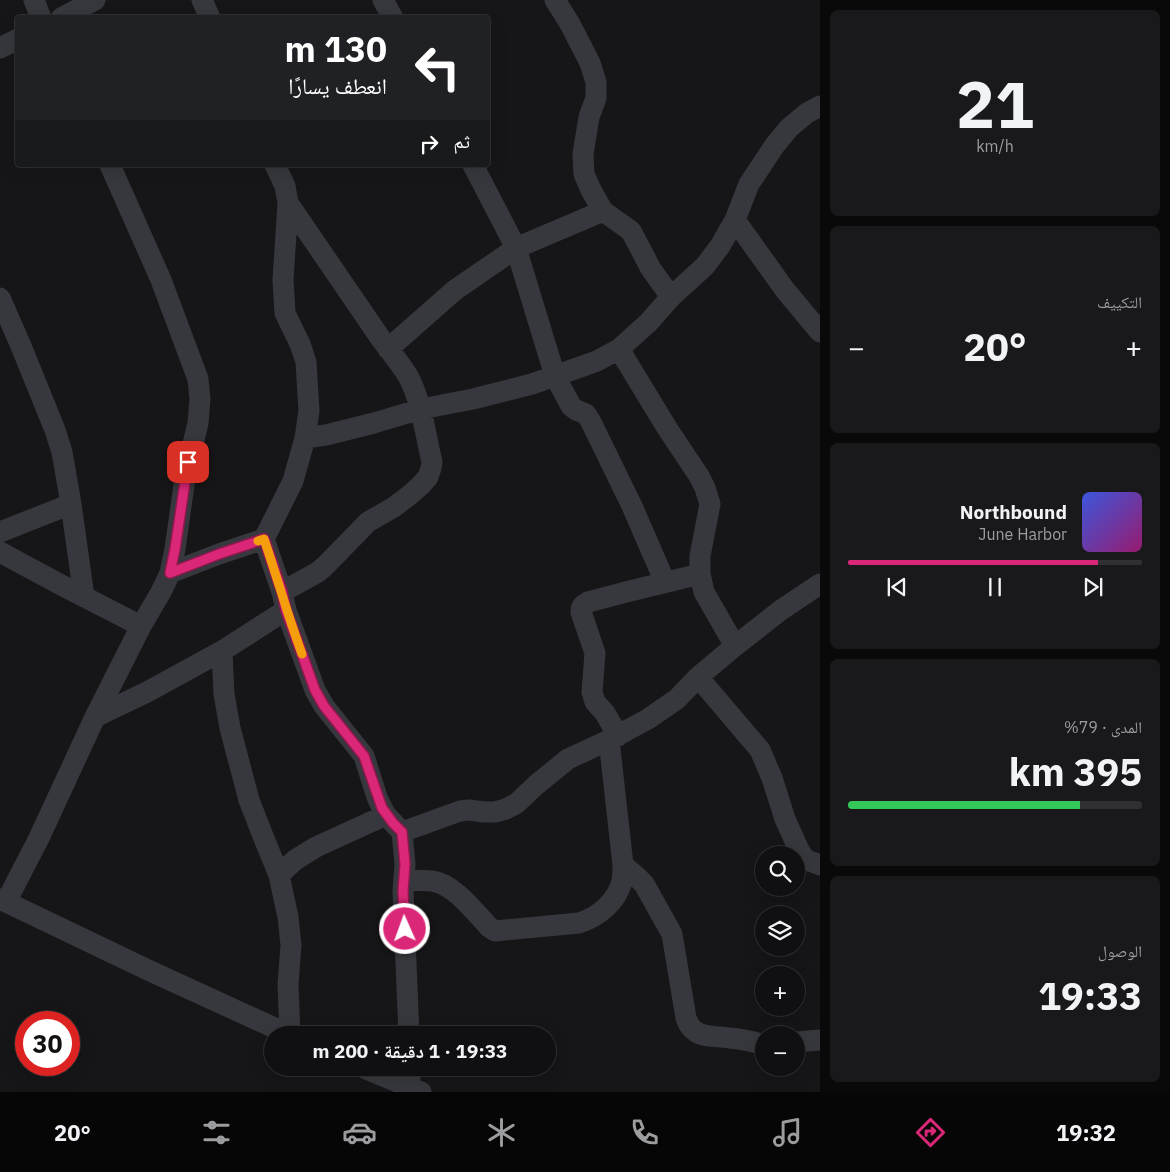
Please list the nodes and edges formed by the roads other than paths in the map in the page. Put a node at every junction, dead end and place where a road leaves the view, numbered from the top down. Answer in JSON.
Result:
{"nodes":[{"id":1,"x":34,"y":0,"type":"edge"},
{"id":2,"x":95,"y":0,"type":"edge"},
{"id":3,"x":202,"y":0,"type":"edge"},
{"id":4,"x":383,"y":0,"type":"edge"},
{"id":5,"x":555,"y":0,"type":"edge"},
{"id":6,"x":40,"y":15,"type":"edge"},
{"id":7,"x":66,"y":15,"type":"edge"},
{"id":8,"x":209,"y":15,"type":"edge"},
{"id":9,"x":390,"y":15,"type":"edge"},
{"id":10,"x":15,"y":40,"type":"edge"},
{"id":11,"x":0,"y":48,"type":"edge"},
{"id":12,"x":820,"y":106,"type":"edge"},
{"id":13,"x":111,"y":167,"type":"edge"},
{"id":14,"x":276,"y":167,"type":"edge"},
{"id":15,"x":474,"y":167,"type":"edge"},
{"id":16,"x":288,"y":203,"type":"junction"},
{"id":17,"x":603,"y":211,"type":"junction"},
{"id":18,"x":735,"y":220,"type":"junction"},
{"id":19,"x":516,"y":248,"type":"junction"},
{"id":20,"x":671,"y":297,"type":"junction"},
{"id":21,"x":0,"y":298,"type":"edge"},
{"id":22,"x":820,"y":332,"type":"edge"},
{"id":23,"x":388,"y":349,"type":"junction"},
{"id":24,"x":619,"y":349,"type":"junction"},
{"id":25,"x":555,"y":376,"type":"junction"},
{"id":26,"x":421,"y":409,"type":"junction"},
{"id":27,"x":305,"y":438,"type":"junction"},
{"id":28,"x":70,"y":504,"type":"junction"},
{"id":29,"x":0,"y":532,"type":"edge"},
{"id":30,"x":264,"y":539,"type":"junction"},
{"id":31,"x":0,"y":552,"type":"edge"},
{"id":32,"x":170,"y":573,"type":"junction"},
{"id":33,"x":700,"y":574,"type":"junction"},
{"id":34,"x":665,"y":582,"type":"junction"},
{"id":35,"x":820,"y":584,"type":"edge"},
{"id":36,"x":84,"y":597,"type":"junction"},
{"id":37,"x":284,"y":601,"type":"junction"},
{"id":38,"x":141,"y":626,"type":"junction"},
{"id":39,"x":735,"y":646,"type":"junction"},
{"id":40,"x":222,"y":651,"type":"junction"},
{"id":41,"x":698,"y":677,"type":"junction"},
{"id":42,"x":95,"y":717,"type":"junction"},
{"id":43,"x":613,"y":738,"type":"junction"},
{"id":44,"x":386,"y":815,"type":"junction"},
{"id":45,"x":402,"y":832,"type":"junction"},
{"id":46,"x":623,"y":865,"type":"junction"},
{"id":47,"x":820,"y":866,"type":"edge"},
{"id":48,"x":279,"y":875,"type":"junction"},
{"id":49,"x":404,"y":881,"type":"junction"},
{"id":50,"x":3,"y":900,"type":"edge"},
{"id":51,"x":270,"y":1026,"type":"edge"},
{"id":52,"x":290,"y":1026,"type":"edge"},
{"id":53,"x":408,"y":1026,"type":"edge"},
{"id":54,"x":820,"y":1040,"type":"edge"},
{"id":55,"x":805,"y":1041,"type":"edge"},
{"id":56,"x":755,"y":1042,"type":"edge"},
{"id":57,"x":391,"y":1076,"type":"edge"},
{"id":58,"x":414,"y":1083,"type":"edge"}],
"edges":[{"from":1,"to":6,"type":"street"},
{"from":2,"to":7,"type":"street"},
{"from":3,"to":8,"type":"street"},
{"from":4,"to":9,"type":"street"},
{"from":5,"to":17,"type":"street"},
{"from":10,"to":11,"type":"street"},
{"from":12,"to":18,"type":"street"},
{"from":13,"to":32,"type":"street"},
{"from":14,"to":16,"type":"street"},
{"from":15,"to":19,"type":"street"},
{"from":16,"to":23,"type":"street"},
{"from":16,"to":27,"type":"street"},
{"from":17,"to":19,"type":"street"},
{"from":17,"to":20,"type":"street"},
{"from":18,"to":20,"type":"street"},
{"from":18,"to":22,"type":"street"},
{"from":19,"to":23,"type":"street"},
{"from":19,"to":25,"type":"street"},
{"from":20,"to":24,"type":"street"},
{"from":21,"to":28,"type":"street"},
{"from":23,"to":26,"type":"street"},
{"from":24,"to":25,"type":"street"},
{"from":24,"to":33,"type":"street"},
{"from":25,"to":26,"type":"street"},
{"from":25,"to":34,"type":"street"},
{"from":26,"to":27,"type":"street"},
{"from":26,"to":37,"type":"street"},
{"from":27,"to":30,"type":"street"},
{"from":28,"to":29,"type":"street"},
{"from":28,"to":36,"type":"street"},
{"from":30,"to":32,"type":"street"},
{"from":30,"to":37,"type":"street"},
{"from":31,"to":36,"type":"street"},
{"from":32,"to":38,"type":"street"},
{"from":33,"to":34,"type":"street"},
{"from":33,"to":39,"type":"street"},
{"from":34,"to":43,"type":"street"},
{"from":35,"to":39,"type":"street"},
{"from":36,"to":38,"type":"street"},
{"from":37,"to":40,"type":"street"},
{"from":37,"to":44,"type":"street"},
{"from":38,"to":42,"type":"street"},
{"from":39,"to":41,"type":"street"},
{"from":40,"to":42,"type":"street"},
{"from":40,"to":48,"type":"street"},
{"from":41,"to":43,"type":"street"},
{"from":41,"to":47,"type":"street"},
{"from":42,"to":50,"type":"street"},
{"from":43,"to":45,"type":"street"},
{"from":43,"to":46,"type":"street"},
{"from":44,"to":45,"type":"street"},
{"from":44,"to":48,"type":"street"},
{"from":45,"to":49,"type":"street"},
{"from":46,"to":49,"type":"street"},
{"from":46,"to":56,"type":"street"},
{"from":48,"to":52,"type":"street"},
{"from":49,"to":53,"type":"street"},
{"from":50,"to":51,"type":"street"},
{"from":54,"to":55,"type":"street"},
{"from":57,"to":58,"type":"street"}]}
